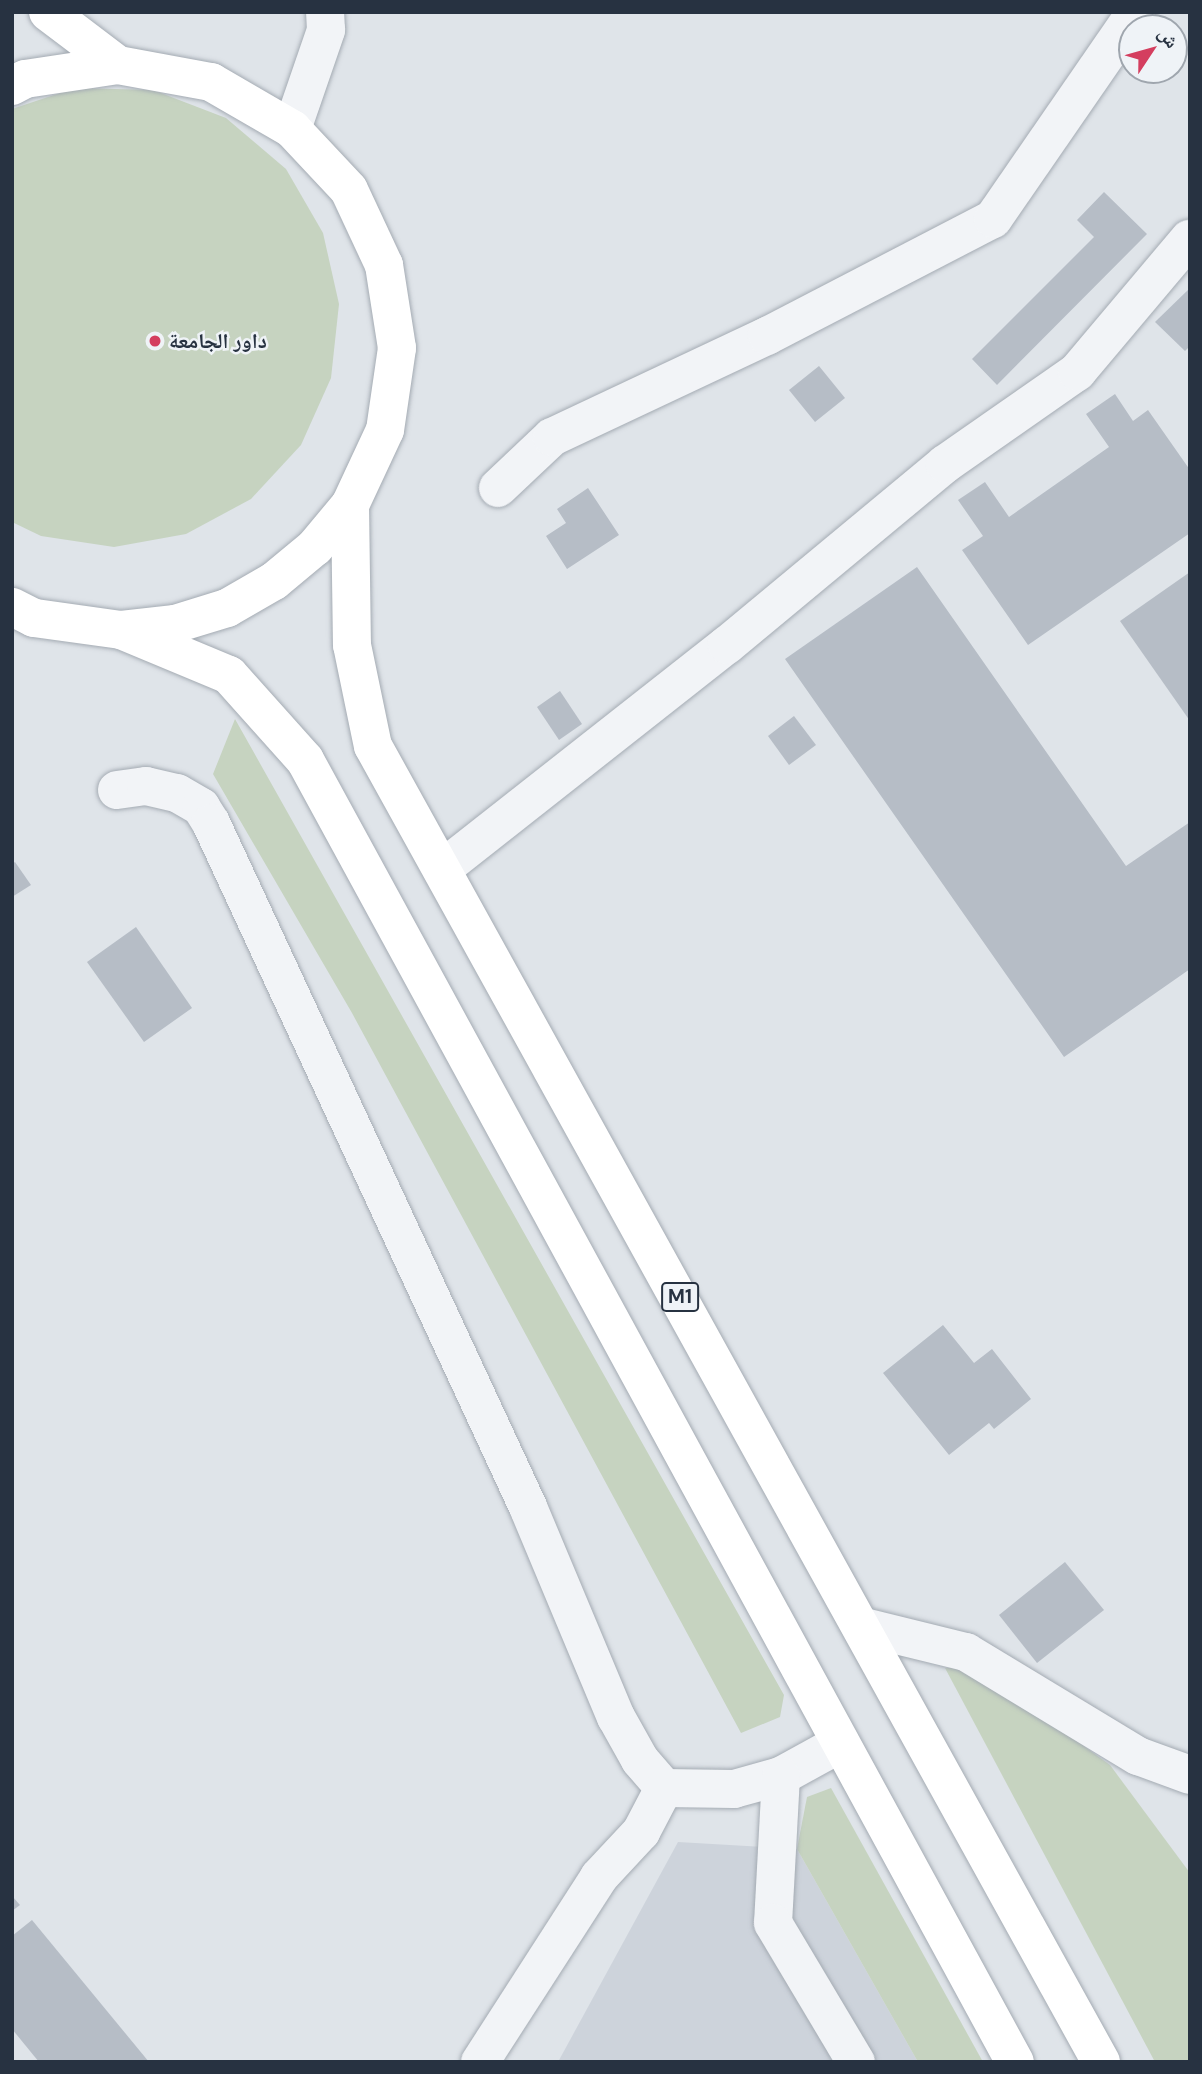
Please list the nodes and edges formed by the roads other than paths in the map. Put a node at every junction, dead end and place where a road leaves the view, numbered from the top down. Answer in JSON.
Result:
{"nodes":[{"id":1,"x":48,"y":12,"type":"edge"},
{"id":2,"x":325,"y":12,"type":"edge"},
{"id":3,"x":1136,"y":12,"type":"edge"},
{"id":4,"x":118,"y":65,"type":"junction"},
{"id":5,"x":12,"y":86,"type":"edge"},
{"id":6,"x":292,"y":129,"type":"junction"},
{"id":7,"x":1189,"y":239,"type":"edge"},
{"id":8,"x":498,"y":488,"type":"dead end"},
{"id":9,"x":350,"y":505,"type":"junction"},
{"id":10,"x":12,"y":607,"type":"edge"},
{"id":11,"x":121,"y":630,"type":"junction"},
{"id":12,"x":117,"y":790,"type":"dead end"},
{"id":13,"x":442,"y":869,"type":"junction"},
{"id":14,"x":864,"y":1627,"type":"junction"},
{"id":15,"x":841,"y":1744,"type":"junction"},
{"id":16,"x":1190,"y":1775,"type":"edge"},
{"id":17,"x":781,"y":1776,"type":"junction"},
{"id":18,"x":664,"y":1788,"type":"junction"},
{"id":19,"x":480,"y":2062,"type":"edge"},
{"id":20,"x":856,"y":2062,"type":"edge"},
{"id":21,"x":1015,"y":2062,"type":"edge"},
{"id":22,"x":1101,"y":2062,"type":"edge"}],
"edges":[{"from":1,"to":4,"type":"main road"},
{"from":2,"to":6,"type":"street"},
{"from":3,"to":8,"type":"street"},
{"from":4,"to":5,"type":"main road"},
{"from":4,"to":6,"type":"main road"},
{"from":6,"to":9,"type":"main road"},
{"from":7,"to":13,"type":"street"},
{"from":9,"to":11,"type":"main road"},
{"from":9,"to":13,"type":"main road","number":"M1"},
{"from":10,"to":11,"type":"main road"},
{"from":11,"to":15,"type":"main road"},
{"from":12,"to":18,"type":"street"},
{"from":13,"to":14,"type":"main road","number":"M1"},
{"from":14,"to":16,"type":"street"},
{"from":14,"to":22,"type":"main road","number":"M1"},
{"from":15,"to":17,"type":"street"},
{"from":15,"to":21,"type":"main road"},
{"from":17,"to":18,"type":"street"},
{"from":17,"to":20,"type":"street"},
{"from":18,"to":19,"type":"street"}]}
